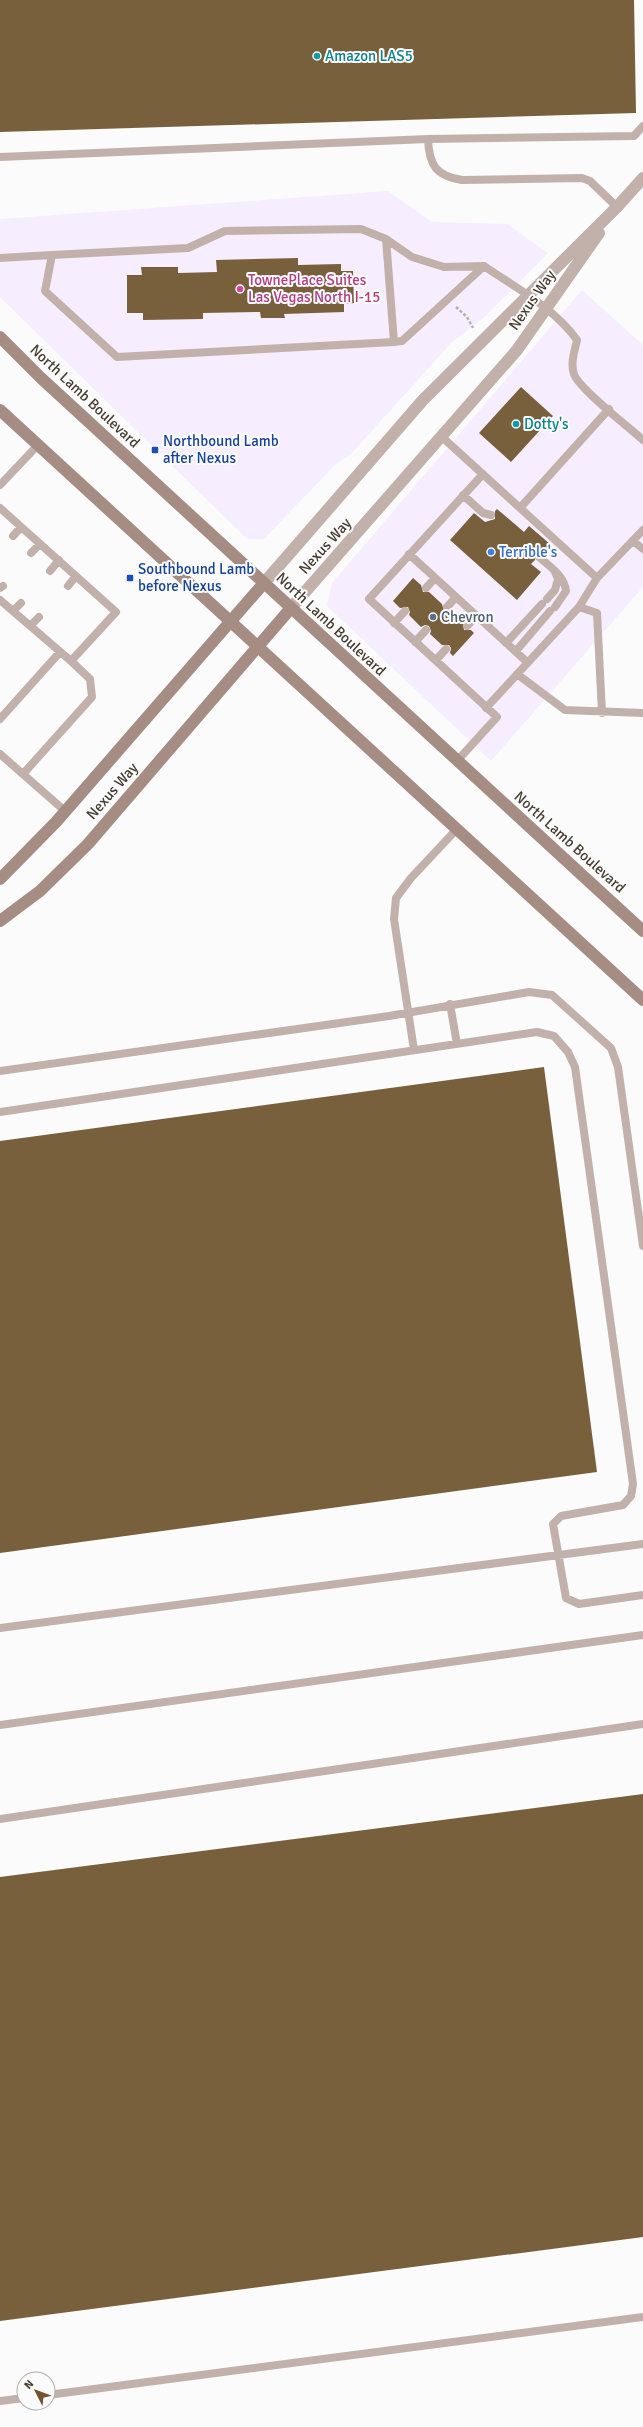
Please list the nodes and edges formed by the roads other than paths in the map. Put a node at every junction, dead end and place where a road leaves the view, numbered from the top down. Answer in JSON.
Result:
{"nodes":[{"id":1,"x":643,"y":126,"type":"edge"},
{"id":2,"x":428,"y":139,"type":"junction"},
{"id":3,"x":0,"y":157,"type":"edge"},
{"id":4,"x":643,"y":178,"type":"edge"},
{"id":5,"x":617,"y":207,"type":"junction"},
{"id":6,"x":386,"y":239,"type":"junction"},
{"id":7,"x":52,"y":255,"type":"junction"},
{"id":8,"x":0,"y":258,"type":"edge"},
{"id":9,"x":484,"y":266,"type":"junction"},
{"id":10,"x":528,"y":296,"type":"junction"},
{"id":11,"x":546,"y":308,"type":"junction"},
{"id":12,"x":0,"y":337,"type":"edge"},
{"id":13,"x":394,"y":342,"type":"junction"},
{"id":14,"x":609,"y":409,"type":"junction"},
{"id":15,"x":0,"y":410,"type":"edge"},
{"id":16,"x":442,"y":437,"type":"junction"},
{"id":17,"x":643,"y":440,"type":"edge"},
{"id":18,"x":38,"y":445,"type":"junction"},
{"id":19,"x":483,"y":474,"type":"junction"},
{"id":20,"x":0,"y":485,"type":"edge"},
{"id":21,"x":463,"y":495,"type":"junction"},
{"id":22,"x":0,"y":508,"type":"edge"},
{"id":23,"x":520,"y":508,"type":"junction"},
{"id":24,"x":491,"y":515,"type":"dead end"},
{"id":25,"x":21,"y":527,"type":"junction"},
{"id":26,"x":643,"y":530,"type":"edge"},
{"id":27,"x":13,"y":536,"type":"dead end"},
{"id":28,"x":633,"y":541,"type":"junction"},
{"id":29,"x":40,"y":544,"type":"junction"},
{"id":30,"x":643,"y":549,"type":"edge"},
{"id":31,"x":32,"y":553,"type":"dead end"},
{"id":32,"x":409,"y":554,"type":"junction"},
{"id":33,"x":538,"y":556,"type":"dead end"},
{"id":34,"x":58,"y":560,"type":"junction"},
{"id":35,"x":554,"y":570,"type":"junction"},
{"id":36,"x":50,"y":571,"type":"dead end"},
{"id":37,"x":76,"y":576,"type":"junction"},
{"id":38,"x":435,"y":578,"type":"junction"},
{"id":39,"x":597,"y":578,"type":"junction"},
{"id":40,"x":264,"y":583,"type":"junction"},
{"id":41,"x":68,"y":586,"type":"dead end"},
{"id":42,"x":426,"y":588,"type":"dead end"},
{"id":43,"x":456,"y":597,"type":"junction"},
{"id":44,"x":0,"y":600,"type":"edge"},
{"id":45,"x":21,"y":603,"type":"dead end"},
{"id":46,"x":447,"y":607,"type":"dead end"},
{"id":47,"x":579,"y":607,"type":"junction"},
{"id":48,"x":291,"y":608,"type":"junction"},
{"id":49,"x":405,"y":611,"type":"dead end"},
{"id":50,"x":13,"y":612,"type":"junction"},
{"id":51,"x":476,"y":616,"type":"junction"},
{"id":52,"x":39,"y":617,"type":"dead end"},
{"id":53,"x":229,"y":621,"type":"junction"},
{"id":54,"x":394,"y":622,"type":"junction"},
{"id":55,"x":30,"y":626,"type":"junction"},
{"id":56,"x":467,"y":626,"type":"dead end"},
{"id":57,"x":426,"y":630,"type":"dead end"},
{"id":58,"x":415,"y":642,"type":"junction"},
{"id":59,"x":506,"y":643,"type":"junction"},
{"id":60,"x":258,"y":647,"type":"junction"},
{"id":61,"x":446,"y":648,"type":"dead end"},
{"id":62,"x":516,"y":651,"type":"junction"},
{"id":63,"x":60,"y":652,"type":"junction"},
{"id":64,"x":436,"y":660,"type":"junction"},
{"id":65,"x":71,"y":661,"type":"junction"},
{"id":66,"x":527,"y":662,"type":"junction"},
{"id":67,"x":517,"y":674,"type":"junction"},
{"id":68,"x":486,"y":708,"type":"junction"},
{"id":69,"x":602,"y":713,"type":"junction"},
{"id":70,"x":643,"y":713,"type":"edge"},
{"id":71,"x":0,"y":719,"type":"edge"},
{"id":72,"x":0,"y":754,"type":"edge"},
{"id":73,"x":457,"y":761,"type":"junction"},
{"id":74,"x":23,"y":774,"type":"junction"},
{"id":75,"x":65,"y":811,"type":"junction"},
{"id":76,"x":456,"y":830,"type":"junction"},
{"id":77,"x":0,"y":879,"type":"edge"},
{"id":78,"x":0,"y":921,"type":"edge"},
{"id":79,"x":643,"y":931,"type":"edge"},
{"id":80,"x":643,"y":1000,"type":"edge"},
{"id":81,"x":450,"y":1004,"type":"junction"},
{"id":82,"x":407,"y":1012,"type":"junction"},
{"id":83,"x":457,"y":1044,"type":"junction"},
{"id":84,"x":414,"y":1050,"type":"junction"},
{"id":85,"x":0,"y":1071,"type":"edge"},
{"id":86,"x":0,"y":1112,"type":"edge"},
{"id":87,"x":643,"y":1246,"type":"edge"},
{"id":88,"x":643,"y":1544,"type":"edge"},
{"id":89,"x":558,"y":1555,"type":"junction"},
{"id":90,"x":643,"y":1595,"type":"edge"},
{"id":91,"x":0,"y":1628,"type":"edge"},
{"id":92,"x":643,"y":1635,"type":"edge"},
{"id":93,"x":643,"y":1724,"type":"edge"},
{"id":94,"x":0,"y":1725,"type":"edge"},
{"id":95,"x":0,"y":1819,"type":"edge"},
{"id":96,"x":643,"y":2317,"type":"edge"},
{"id":97,"x":56,"y":2394,"type":"edge"},
{"id":98,"x":16,"y":2399,"type":"edge"},
{"id":99,"x":0,"y":2401,"type":"edge"}],
"edges":[{"from":1,"to":2,"type":"lane"},
{"from":2,"to":3,"type":"lane"},
{"from":2,"to":5,"type":"lane"},
{"from":4,"to":5,"type":"street","name":"Nexus Way"},
{"from":5,"to":10,"type":"street","name":"Nexus Way"},
{"from":5,"to":11,"type":"street","name":"Nexus Way"},
{"from":6,"to":7,"type":"lane"},
{"from":6,"to":9,"type":"lane"},
{"from":6,"to":13,"type":"lane"},
{"from":7,"to":8,"type":"lane"},
{"from":7,"to":13,"type":"lane"},
{"from":9,"to":10,"type":"lane"},
{"from":9,"to":13,"type":"lane"},
{"from":10,"to":11,"type":"lane"},
{"from":10,"to":40,"type":"street","name":"Nexus Way"},
{"from":11,"to":14,"type":"lane"},
{"from":11,"to":16,"type":"street","name":"Nexus Way"},
{"from":12,"to":40,"type":"main road","name":"North Lamb Boulevard"},
{"from":14,"to":17,"type":"lane"},
{"from":14,"to":23,"type":"lane"},
{"from":15,"to":18,"type":"main road"},
{"from":16,"to":19,"type":"lane"},
{"from":16,"to":48,"type":"street","name":"Nexus Way"},
{"from":18,"to":20,"type":"lane"},
{"from":18,"to":53,"type":"main road"},
{"from":19,"to":21,"type":"lane"},
{"from":19,"to":23,"type":"lane"},
{"from":21,"to":24,"type":"lane"},
{"from":21,"to":32,"type":"lane"},
{"from":22,"to":25,"type":"lane"},
{"from":23,"to":39,"type":"lane"},
{"from":25,"to":27,"type":"lane"},
{"from":25,"to":29,"type":"lane"},
{"from":26,"to":28,"type":"lane"},
{"from":28,"to":30,"type":"lane"},
{"from":28,"to":39,"type":"lane"},
{"from":29,"to":31,"type":"lane"},
{"from":29,"to":34,"type":"lane"},
{"from":32,"to":38,"type":"lane"},
{"from":32,"to":54,"type":"lane"},
{"from":33,"to":35,"type":"lane"},
{"from":34,"to":36,"type":"lane"},
{"from":34,"to":37,"type":"lane"},
{"from":35,"to":59,"type":"lane"},
{"from":35,"to":62,"type":"lane"},
{"from":37,"to":41,"type":"lane"},
{"from":37,"to":65,"type":"lane"},
{"from":38,"to":42,"type":"lane"},
{"from":38,"to":43,"type":"lane"},
{"from":39,"to":47,"type":"lane"},
{"from":40,"to":48,"type":"main road","name":"North Lamb Boulevard"},
{"from":40,"to":53,"type":"main road","name":"Nexus Way"},
{"from":43,"to":46,"type":"lane"},
{"from":43,"to":51,"type":"lane"},
{"from":44,"to":50,"type":"lane"},
{"from":45,"to":50,"type":"lane"},
{"from":47,"to":66,"type":"lane"},
{"from":47,"to":69,"type":"lane"},
{"from":48,"to":60,"type":"main road","name":"Nexus Way"},
{"from":48,"to":73,"type":"main road","name":"North Lamb Boulevard"},
{"from":49,"to":54,"type":"lane"},
{"from":50,"to":55,"type":"lane"},
{"from":51,"to":56,"type":"lane"},
{"from":51,"to":59,"type":"lane"},
{"from":52,"to":55,"type":"lane"},
{"from":53,"to":60,"type":"main road"},
{"from":53,"to":75,"type":"main road","name":"Nexus Way"},
{"from":54,"to":58,"type":"lane"},
{"from":55,"to":63,"type":"lane"},
{"from":57,"to":58,"type":"lane"},
{"from":58,"to":64,"type":"lane"},
{"from":59,"to":62,"type":"lane"},
{"from":60,"to":76,"type":"main road"},
{"from":60,"to":78,"type":"main road","name":"Nexus Way"},
{"from":61,"to":64,"type":"lane"},
{"from":62,"to":66,"type":"lane"},
{"from":63,"to":65,"type":"lane"},
{"from":63,"to":71,"type":"lane"},
{"from":64,"to":68,"type":"lane"},
{"from":65,"to":74,"type":"lane"},
{"from":66,"to":67,"type":"lane"},
{"from":67,"to":68,"type":"lane"},
{"from":67,"to":69,"type":"lane"},
{"from":68,"to":73,"type":"lane"},
{"from":69,"to":70,"type":"lane"},
{"from":72,"to":74,"type":"lane"},
{"from":73,"to":79,"type":"main road","name":"North Lamb Boulevard"},
{"from":74,"to":75,"type":"lane"},
{"from":75,"to":77,"type":"main road","name":"Nexus Way"},
{"from":76,"to":80,"type":"main road"},
{"from":76,"to":82,"type":"lane"},
{"from":81,"to":82,"type":"lane"},
{"from":81,"to":83,"type":"lane"},
{"from":81,"to":87,"type":"lane"},
{"from":82,"to":84,"type":"lane"},
{"from":82,"to":85,"type":"lane"},
{"from":83,"to":84,"type":"lane"},
{"from":83,"to":89,"type":"lane"},
{"from":84,"to":86,"type":"lane"},
{"from":88,"to":89,"type":"lane"},
{"from":89,"to":90,"type":"lane"},
{"from":89,"to":91,"type":"lane"},
{"from":92,"to":94,"type":"lane"},
{"from":93,"to":95,"type":"lane"},
{"from":96,"to":97,"type":"lane"},
{"from":98,"to":99,"type":"lane"}]}
